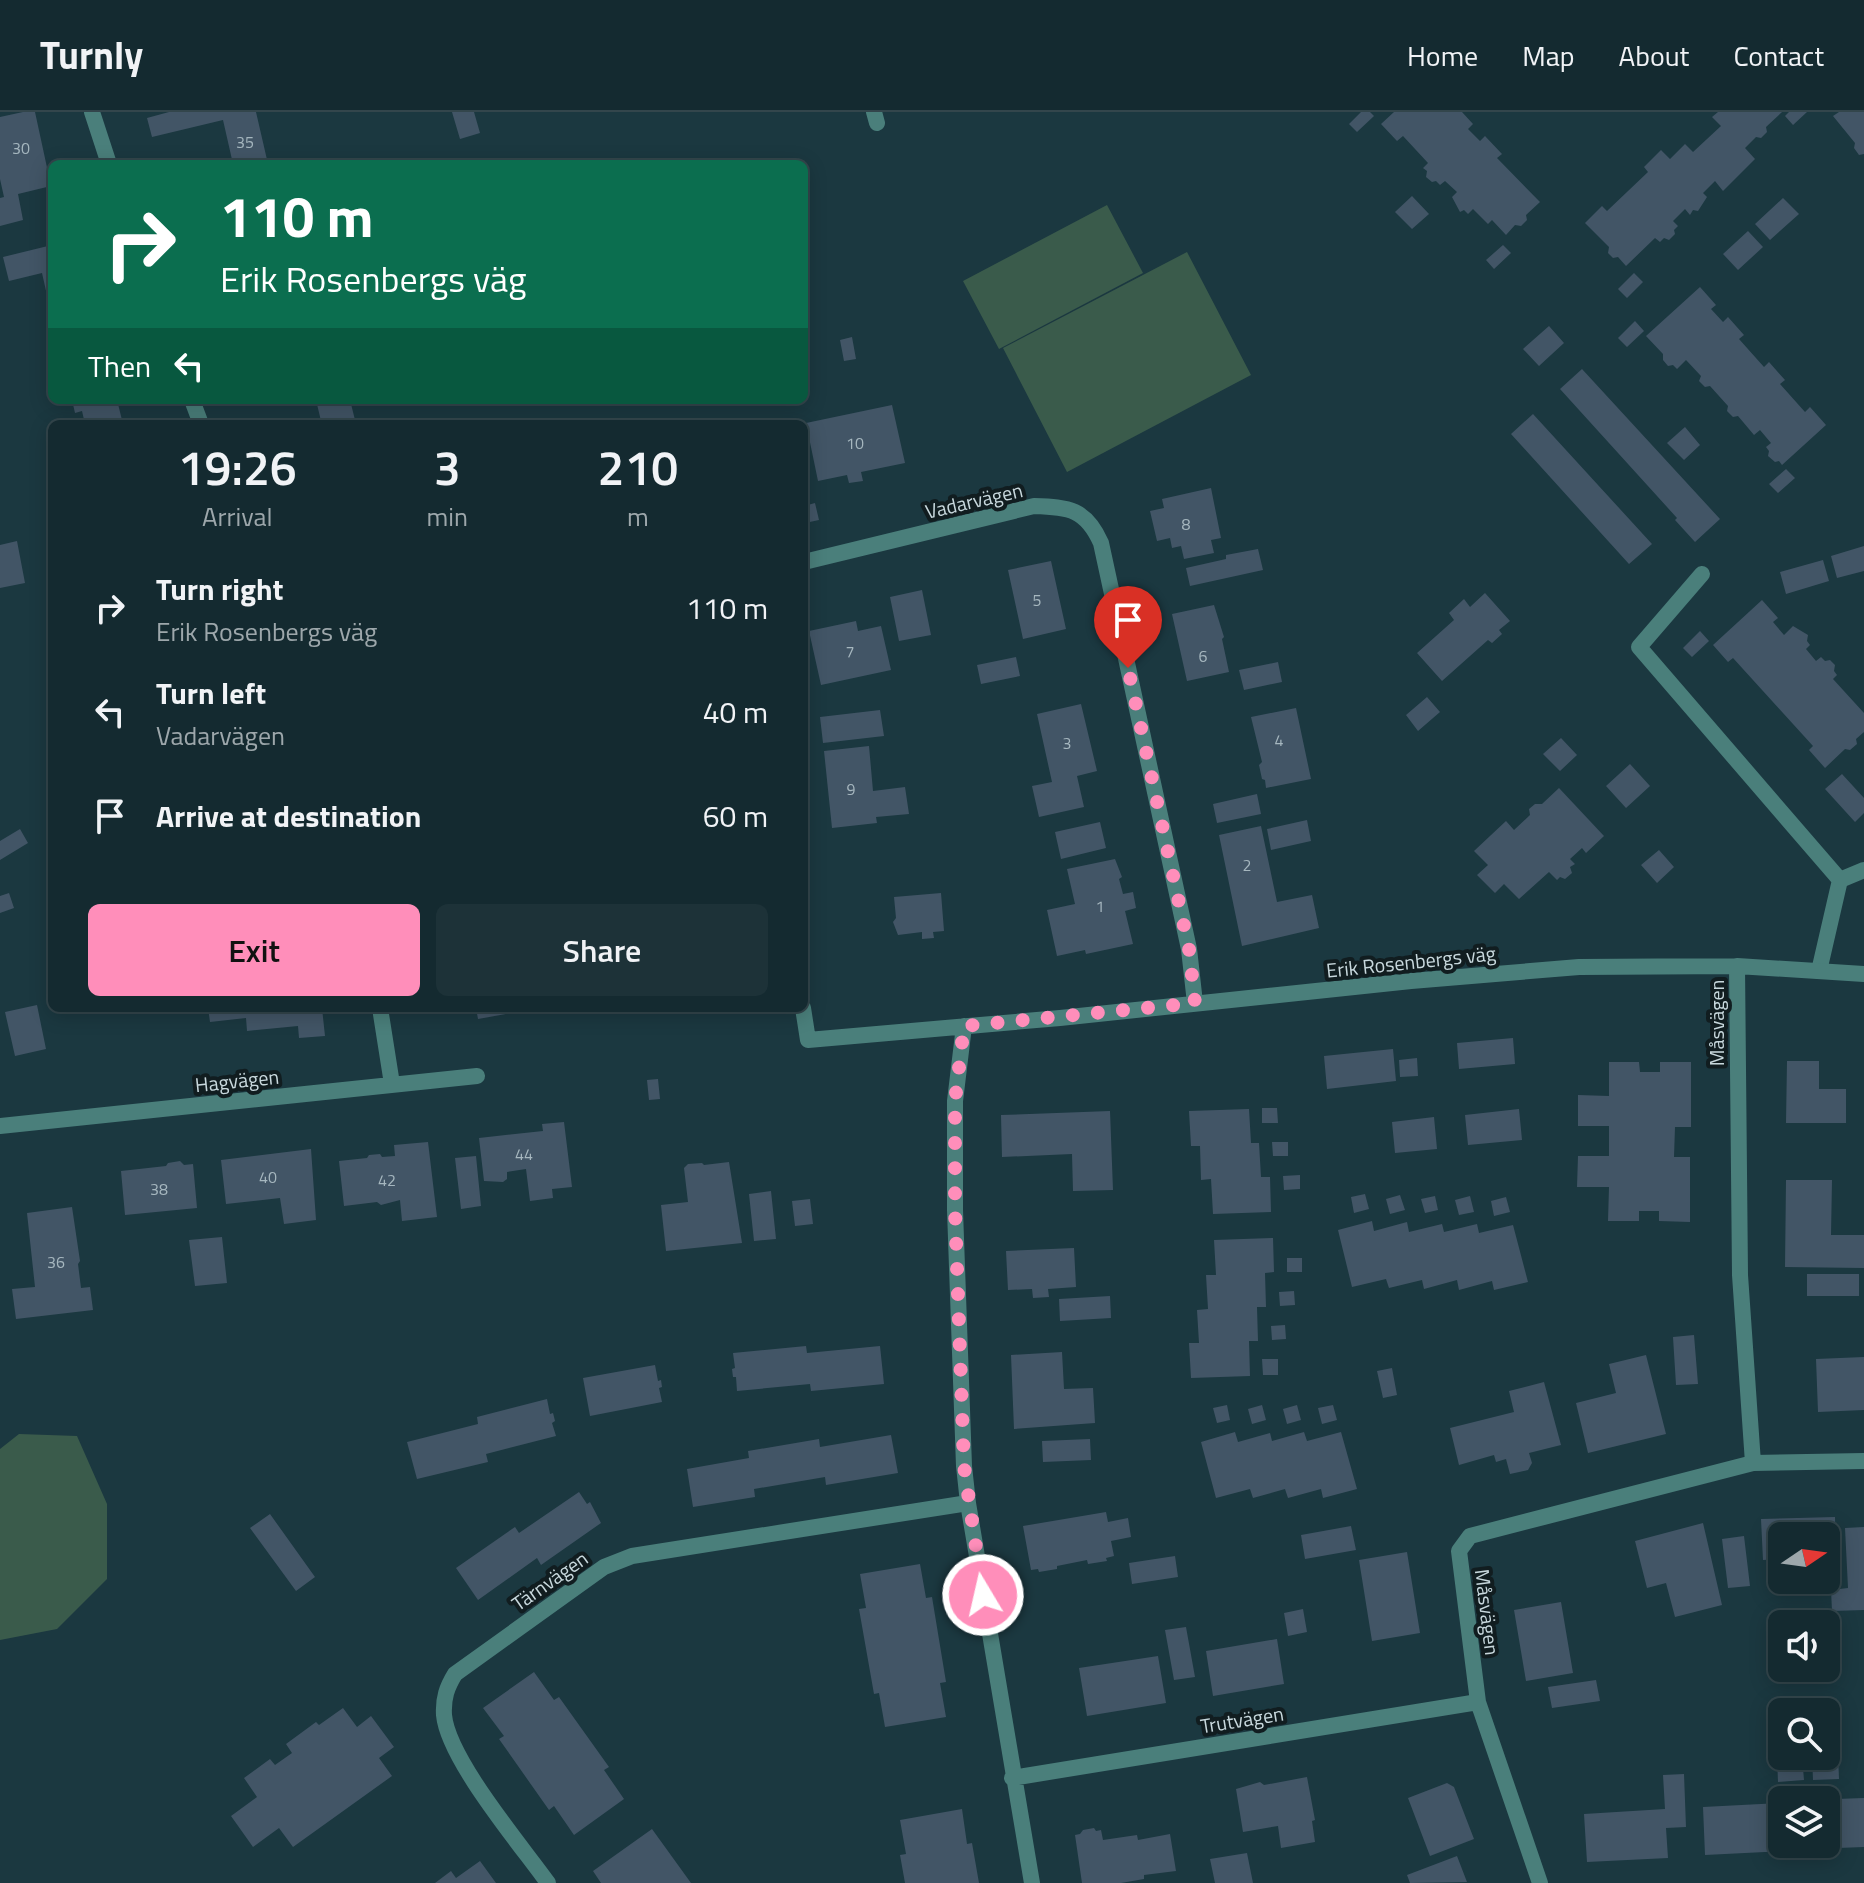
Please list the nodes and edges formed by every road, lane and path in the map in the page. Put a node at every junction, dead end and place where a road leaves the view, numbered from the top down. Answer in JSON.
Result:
{"nodes":[{"id":1,"x":92,"y":112,"type":"edge"},
{"id":2,"x":108,"y":160,"type":"edge"},
{"id":3,"x":808,"y":561,"type":"edge"},
{"id":4,"x":1702,"y":574,"type":"dead end"},
{"id":5,"x":1864,"y":870,"type":"edge"},
{"id":6,"x":1840,"y":880,"type":"junction"},
{"id":7,"x":1737,"y":966,"type":"junction"},
{"id":8,"x":1819,"y":971,"type":"junction"},
{"id":9,"x":1864,"y":974,"type":"edge"},
{"id":10,"x":1195,"y":1003,"type":"junction"},
{"id":11,"x":381,"y":1012,"type":"edge"},
{"id":12,"x":804,"y":1012,"type":"edge"},
{"id":13,"x":964,"y":1026,"type":"junction"},
{"id":14,"x":477,"y":1076,"type":"dead end"},
{"id":15,"x":392,"y":1084,"type":"junction"},
{"id":16,"x":0,"y":1126,"type":"edge"},
{"id":17,"x":1864,"y":1461,"type":"edge"},
{"id":18,"x":1753,"y":1463,"type":"junction"},
{"id":19,"x":968,"y":1503,"type":"junction"},
{"id":20,"x":1478,"y":1702,"type":"junction"},
{"id":21,"x":1012,"y":1778,"type":"junction"},
{"id":22,"x":548,"y":1883,"type":"edge"},
{"id":23,"x":1032,"y":1883,"type":"edge"},
{"id":24,"x":1540,"y":1883,"type":"edge"}],
"edges":[{"from":1,"to":2,"type":"street"},
{"from":3,"to":10,"type":"street","name":"Vadarvägen"},
{"from":4,"to":6,"type":"street"},
{"from":5,"to":6,"type":"street"},
{"from":6,"to":8,"type":"street"},
{"from":7,"to":8,"type":"street","name":"Erik Rosenbergs väg"},
{"from":7,"to":10,"type":"street","name":"Erik Rosenbergs väg"},
{"from":7,"to":18,"type":"street","name":"Måsvägen"},
{"from":8,"to":9,"type":"street","name":"Erik Rosenbergs väg"},
{"from":10,"to":13,"type":"street","name":"Erik Rosenbergs väg"},
{"from":11,"to":15,"type":"street"},
{"from":12,"to":13,"type":"street"},
{"from":13,"to":19,"type":"street"},
{"from":14,"to":15,"type":"street","name":"Hagvägen"},
{"from":15,"to":16,"type":"street","name":"Hagvägen"},
{"from":17,"to":18,"type":"street","name":"Måsvägen"},
{"from":18,"to":20,"type":"street","name":"Måsvägen"},
{"from":19,"to":21,"type":"street"},
{"from":19,"to":22,"type":"street","name":"Tärnvägen"},
{"from":20,"to":21,"type":"street","name":"Trutvägen"},
{"from":20,"to":24,"type":"street","name":"Måsvägen"},
{"from":21,"to":23,"type":"street"}]}
